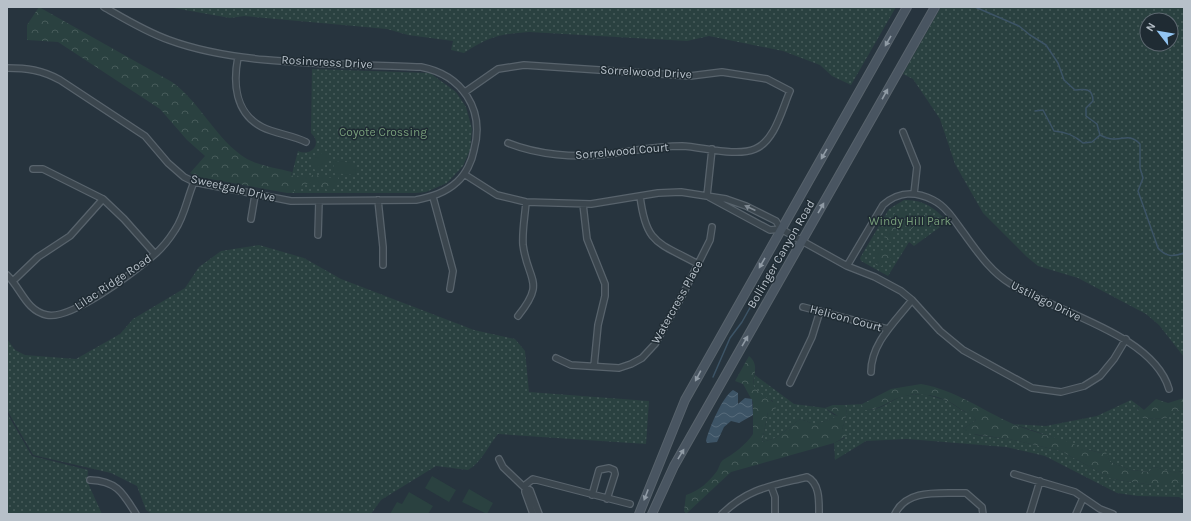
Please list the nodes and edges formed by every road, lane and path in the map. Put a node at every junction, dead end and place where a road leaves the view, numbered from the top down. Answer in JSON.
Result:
{"nodes":[{"id":1,"x":104,"y":7,"type":"edge"},
{"id":2,"x":908,"y":7,"type":"edge"},
{"id":3,"x":935,"y":7,"type":"edge"},
{"id":4,"x":238,"y":57,"type":"junction"},
{"id":5,"x":7,"y":68,"type":"edge"},
{"id":6,"x":465,"y":92,"type":"junction"},
{"id":7,"x":903,"y":132,"type":"dead end"},
{"id":8,"x":306,"y":142,"type":"dead end"},
{"id":9,"x":508,"y":143,"type":"dead end"},
{"id":10,"x":712,"y":149,"type":"junction"},
{"id":11,"x":33,"y":169,"type":"dead end"},
{"id":12,"x":464,"y":174,"type":"junction"},
{"id":13,"x":194,"y":182,"type":"junction"},
{"id":14,"x":914,"y":194,"type":"junction"},
{"id":15,"x":255,"y":195,"type":"junction"},
{"id":16,"x":640,"y":196,"type":"junction"},
{"id":17,"x":707,"y":196,"type":"junction"},
{"id":18,"x":433,"y":197,"type":"junction"},
{"id":19,"x":103,"y":199,"type":"junction"},
{"id":20,"x":320,"y":200,"type":"junction"},
{"id":21,"x":378,"y":200,"type":"junction"},
{"id":22,"x":526,"y":202,"type":"junction"},
{"id":23,"x":583,"y":204,"type":"junction"},
{"id":24,"x":251,"y":219,"type":"dead end"},
{"id":25,"x":712,"y":227,"type":"dead end"},
{"id":26,"x":781,"y":229,"type":"junction"},
{"id":27,"x":318,"y":235,"type":"dead end"},
{"id":28,"x":802,"y":241,"type":"junction"},
{"id":29,"x":155,"y":254,"type":"junction"},
{"id":30,"x":698,"y":264,"type":"junction"},
{"id":31,"x":383,"y":265,"type":"dead end"},
{"id":32,"x":848,"y":266,"type":"junction"},
{"id":33,"x":7,"y":275,"type":"edge"},
{"id":34,"x":13,"y":281,"type":"junction"},
{"id":35,"x":450,"y":289,"type":"dead end"},
{"id":36,"x":912,"y":300,"type":"junction"},
{"id":37,"x":804,"y":307,"type":"dead end"},
{"id":38,"x":820,"y":311,"type":"junction"},
{"id":39,"x":518,"y":316,"type":"dead end"},
{"id":40,"x":888,"y":329,"type":"junction"},
{"id":41,"x":1126,"y":339,"type":"junction"},
{"id":42,"x":556,"y":358,"type":"dead end"},
{"id":43,"x":594,"y":366,"type":"junction"},
{"id":44,"x":871,"y":372,"type":"dead end"},
{"id":45,"x":790,"y":383,"type":"dead end"},
{"id":46,"x":1169,"y":389,"type":"dead end"},
{"id":47,"x":499,"y":459,"type":"dead end"},
{"id":48,"x":1014,"y":474,"type":"dead end"},
{"id":49,"x":90,"y":480,"type":"dead end"},
{"id":50,"x":1040,"y":481,"type":"junction"},
{"id":51,"x":771,"y":486,"type":"junction"},
{"id":52,"x":524,"y":487,"type":"junction"},
{"id":53,"x":592,"y":495,"type":"junction"},
{"id":54,"x":1083,"y":498,"type":"junction"},
{"id":55,"x":607,"y":499,"type":"junction"},
{"id":56,"x":630,"y":504,"type":"dead end"},
{"id":57,"x":136,"y":514,"type":"edge"},
{"id":58,"x":533,"y":514,"type":"edge"},
{"id":59,"x":539,"y":514,"type":"edge"},
{"id":60,"x":639,"y":514,"type":"edge"},
{"id":61,"x":652,"y":514,"type":"edge"},
{"id":62,"x":722,"y":514,"type":"edge"},
{"id":63,"x":775,"y":514,"type":"edge"},
{"id":64,"x":819,"y":514,"type":"edge"},
{"id":65,"x":895,"y":514,"type":"edge"},
{"id":66,"x":984,"y":514,"type":"edge"},
{"id":67,"x":1030,"y":514,"type":"edge"},
{"id":68,"x":1076,"y":514,"type":"edge"},
{"id":69,"x":1113,"y":514,"type":"edge"}],
"edges":[{"from":1,"to":4,"type":"street","name":"Rosincress Drive"},
{"from":2,"to":26,"type":"main road","name":"Bollinger Canyon Road","one_way":true},
{"from":28,"to":3,"type":"main road","name":"Bollinger Canyon Road","one_way":true},
{"from":4,"to":6,"type":"street","name":"Rosincress Drive"},
{"from":4,"to":8,"type":"street"},
{"from":5,"to":13,"type":"street","name":"Sweetgale Drive"},
{"from":6,"to":10,"type":"street","name":"Sorrelwood Drive"},
{"from":6,"to":12,"type":"street","name":"Rosincress Drive"},
{"from":7,"to":14,"type":"street"},
{"from":9,"to":10,"type":"street","name":"Sorrelwood Court"},
{"from":10,"to":17,"type":"street"},
{"from":11,"to":19,"type":"street"},
{"from":12,"to":18,"type":"street","name":"Sweetgale Drive"},
{"from":12,"to":22,"type":"street"},
{"from":13,"to":15,"type":"street","name":"Sweetgale Drive"},
{"from":13,"to":29,"type":"street","name":"Lilac Ridge Road"},
{"from":14,"to":32,"type":"street","name":"Ustilago Drive"},
{"from":14,"to":41,"type":"street","name":"Ustilago Drive"},
{"from":15,"to":20,"type":"street","name":"Sweetgale Drive"},
{"from":15,"to":24,"type":"street"},
{"from":16,"to":17,"type":"street"},
{"from":16,"to":23,"type":"street"},
{"from":16,"to":30,"type":"street"},
{"from":17,"to":26,"type":"street"},
{"from":26,"to":17,"type":"street","one_way":true},
{"from":18,"to":21,"type":"street","name":"Sweetgale Drive"},
{"from":18,"to":35,"type":"street"},
{"from":19,"to":29,"type":"street"},
{"from":19,"to":34,"type":"street"},
{"from":20,"to":21,"type":"street","name":"Sweetgale Drive"},
{"from":20,"to":27,"type":"street"},
{"from":21,"to":31,"type":"street"},
{"from":22,"to":23,"type":"street"},
{"from":22,"to":39,"type":"street"},
{"from":23,"to":43,"type":"street"},
{"from":25,"to":30,"type":"street","name":"Watercress Place"},
{"from":26,"to":28,"type":"street"},
{"from":26,"to":60,"type":"main road","name":"Bollinger Canyon Road","one_way":true},
{"from":28,"to":32,"type":"street"},
{"from":61,"to":28,"type":"main road","name":"Bollinger Canyon Road","one_way":true},
{"from":29,"to":34,"type":"street","name":"Lilac Ridge Road"},
{"from":30,"to":43,"type":"street","name":"Watercress Place"},
{"from":32,"to":36,"type":"street"},
{"from":33,"to":34,"type":"street","name":"Lilac Ridge Road"},
{"from":36,"to":40,"type":"street"},
{"from":36,"to":41,"type":"street"},
{"from":37,"to":38,"type":"street","name":"Helicon Court"},
{"from":38,"to":40,"type":"street","name":"Helicon Court"},
{"from":38,"to":45,"type":"street"},
{"from":40,"to":44,"type":"street"},
{"from":41,"to":46,"type":"street","name":"Ustilago Drive"},
{"from":42,"to":43,"type":"street","name":"Watercress Place"},
{"from":47,"to":52,"type":"street"},
{"from":48,"to":50,"type":"street"},
{"from":49,"to":57,"type":"street"},
{"from":50,"to":54,"type":"street"},
{"from":50,"to":67,"type":"street"},
{"from":51,"to":62,"type":"street"},
{"from":51,"to":63,"type":"street"},
{"from":51,"to":64,"type":"street"},
{"from":52,"to":53,"type":"street"},
{"from":52,"to":58,"type":"street"},
{"from":52,"to":59,"type":"street"},
{"from":53,"to":55,"type":"street"},
{"from":53,"to":55,"type":"street"},
{"from":54,"to":68,"type":"street"},
{"from":54,"to":69,"type":"street"},
{"from":55,"to":56,"type":"street"},
{"from":65,"to":66,"type":"street"}]}
